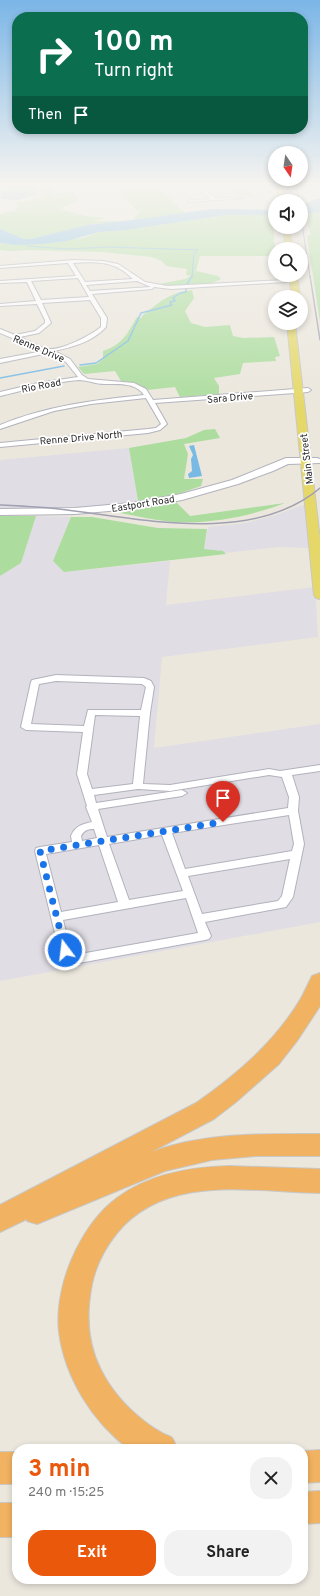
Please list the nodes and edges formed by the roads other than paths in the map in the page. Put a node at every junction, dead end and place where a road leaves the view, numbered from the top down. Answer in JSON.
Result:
{"nodes":[{"id":1,"x":70,"y":262,"type":"junction"},
{"id":2,"x":0,"y":267,"type":"edge"},
{"id":3,"x":79,"y":276,"type":"junction"},
{"id":4,"x":268,"y":279,"type":"edge"},
{"id":5,"x":28,"y":280,"type":"junction"},
{"id":6,"x":137,"y":280,"type":"junction"},
{"id":7,"x":0,"y":282,"type":"edge"},
{"id":8,"x":83,"y":284,"type":"junction"},
{"id":9,"x":156,"y":286,"type":"junction"},
{"id":10,"x":88,"y":292,"type":"junction"},
{"id":11,"x":92,"y":298,"type":"junction"},
{"id":12,"x":39,"y":302,"type":"junction"},
{"id":13,"x":0,"y":305,"type":"edge"},
{"id":14,"x":296,"y":330,"type":"edge"},
{"id":15,"x":296,"y":330,"type":"edge"},
{"id":16,"x":0,"y":331,"type":"edge"},
{"id":17,"x":0,"y":338,"type":"edge"},
{"id":18,"x":15,"y":338,"type":"junction"},
{"id":19,"x":48,"y":351,"type":"junction"},
{"id":20,"x":0,"y":361,"type":"edge"},
{"id":21,"x":83,"y":378,"type":"junction"},
{"id":22,"x":303,"y":390,"type":"junction"},
{"id":23,"x":0,"y":394,"type":"edge"},
{"id":24,"x":150,"y":399,"type":"junction"},
{"id":25,"x":310,"y":404,"type":"dead end"},
{"id":26,"x":0,"y":427,"type":"edge"},
{"id":27,"x":304,"y":440,"type":"junction"},
{"id":28,"x":0,"y":445,"type":"edge"},
{"id":29,"x":306,"y":462,"type":"junction"},
{"id":30,"x":317,"y":462,"type":"dead end"},
{"id":31,"x":283,"y":463,"type":"junction"},
{"id":32,"x":0,"y":512,"type":"edge"},
{"id":33,"x":317,"y":535,"type":"edge"},
{"id":34,"x":320,"y":595,"type":"edge"},
{"id":35,"x":145,"y":713,"type":"junction"},
{"id":36,"x":89,"y":729,"type":"junction"},
{"id":37,"x":320,"y":768,"type":"edge"},
{"id":38,"x":283,"y":774,"type":"junction"},
{"id":39,"x":138,"y":786,"type":"junction"},
{"id":40,"x":87,"y":793,"type":"junction"},
{"id":41,"x":91,"y":807,"type":"junction"},
{"id":42,"x":293,"y":812,"type":"junction"},
{"id":43,"x":97,"y":825,"type":"junction"},
{"id":44,"x":166,"y":831,"type":"junction"},
{"id":45,"x":103,"y":841,"type":"junction"},
{"id":46,"x":78,"y":845,"type":"junction"},
{"id":47,"x":297,"y":854,"type":"junction"},
{"id":48,"x":181,"y":873,"type":"junction"},
{"id":49,"x":189,"y":894,"type":"junction"},
{"id":50,"x":125,"y":906,"type":"junction"},
{"id":51,"x":57,"y":917,"type":"junction"},
{"id":52,"x":198,"y":919,"type":"junction"},
{"id":53,"x":320,"y":982,"type":"edge"},
{"id":54,"x":320,"y":1145,"type":"edge"},
{"id":55,"x":314,"y":1184,"type":"edge"},
{"id":56,"x":0,"y":1219,"type":"edge"},
{"id":57,"x":0,"y":1227,"type":"edge"},
{"id":58,"x":150,"y":1444,"type":"edge"},
{"id":59,"x":320,"y":1466,"type":"edge"},
{"id":60,"x":308,"y":1467,"type":"edge"},
{"id":61,"x":0,"y":1468,"type":"edge"},
{"id":62,"x":12,"y":1468,"type":"edge"},
{"id":63,"x":320,"y":1507,"type":"edge"},
{"id":64,"x":308,"y":1508,"type":"edge"},
{"id":65,"x":0,"y":1520,"type":"edge"},
{"id":66,"x":12,"y":1520,"type":"edge"}],
"edges":[{"from":1,"to":2,"type":"street"},
{"from":1,"to":3,"type":"street"},
{"from":1,"to":6,"type":"street"},
{"from":3,"to":5,"type":"street"},
{"from":3,"to":8,"type":"street"},
{"from":4,"to":9,"type":"street"},
{"from":5,"to":7,"type":"street"},
{"from":5,"to":12,"type":"street"},
{"from":6,"to":8,"type":"street"},
{"from":6,"to":9,"type":"street"},
{"from":8,"to":10,"type":"street"},
{"from":9,"to":10,"type":"street"},
{"from":10,"to":11,"type":"street"},
{"from":11,"to":12,"type":"street"},
{"from":11,"to":19,"type":"street"},
{"from":12,"to":13,"type":"street"},
{"from":12,"to":18,"type":"street"},
{"from":14,"to":22,"type":"main road","name":"Main Street"},
{"from":15,"to":22,"type":"main road","name":"Main Street"},
{"from":16,"to":18,"type":"street","name":"Renne Drive"},
{"from":17,"to":18,"type":"street"},
{"from":18,"to":19,"type":"street","name":"Renne Drive"},
{"from":19,"to":20,"type":"street"},
{"from":19,"to":21,"type":"street","name":"Renne Drive"},
{"from":21,"to":23,"type":"street","name":"Rio Road"},
{"from":21,"to":24,"type":"street"},
{"from":22,"to":24,"type":"street","name":"Sara Drive"},
{"from":22,"to":25,"type":"main road","name":"Main Street"},
{"from":22,"to":27,"type":"main road","name":"Main Street"},
{"from":24,"to":26,"type":"street","name":"Sara Drive"},
{"from":24,"to":28,"type":"street","name":"Renne Drive North"},
{"from":27,"to":29,"type":"main road","name":"Main Street"},
{"from":27,"to":31,"type":"street"},
{"from":29,"to":30,"type":"street","name":"Eastport Road"},
{"from":29,"to":31,"type":"street","name":"Eastport Road"},
{"from":29,"to":33,"type":"main road","name":"Main Street"},
{"from":31,"to":32,"type":"street","name":"Eastport Road"},
{"from":33,"to":34,"type":"main road","name":"Main Street"},
{"from":35,"to":36,"type":"street"},
{"from":35,"to":36,"type":"street"},
{"from":35,"to":39,"type":"street"},
{"from":36,"to":40,"type":"street"},
{"from":37,"to":38,"type":"street"},
{"from":38,"to":39,"type":"street"},
{"from":38,"to":41,"type":"street"},
{"from":38,"to":42,"type":"street"},
{"from":39,"to":40,"type":"street"},
{"from":40,"to":41,"type":"street"},
{"from":41,"to":43,"type":"street"},
{"from":42,"to":44,"type":"street"},
{"from":42,"to":47,"type":"street"},
{"from":43,"to":45,"type":"street"},
{"from":43,"to":46,"type":"street"},
{"from":44,"to":45,"type":"street"},
{"from":44,"to":48,"type":"street"},
{"from":45,"to":46,"type":"street"},
{"from":45,"to":50,"type":"street"},
{"from":46,"to":51,"type":"street"},
{"from":47,"to":48,"type":"street"},
{"from":47,"to":52,"type":"street"},
{"from":48,"to":49,"type":"street"},
{"from":49,"to":50,"type":"street"},
{"from":49,"to":52,"type":"street"},
{"from":50,"to":51,"type":"street"},
{"from":51,"to":52,"type":"street"},
{"from":53,"to":56,"type":"highway"},
{"from":54,"to":57,"type":"highway"},
{"from":55,"to":58,"type":"highway"},
{"from":59,"to":60,"type":"highway"},
{"from":61,"to":62,"type":"highway"},
{"from":63,"to":64,"type":"highway"},
{"from":65,"to":66,"type":"highway"}]}
